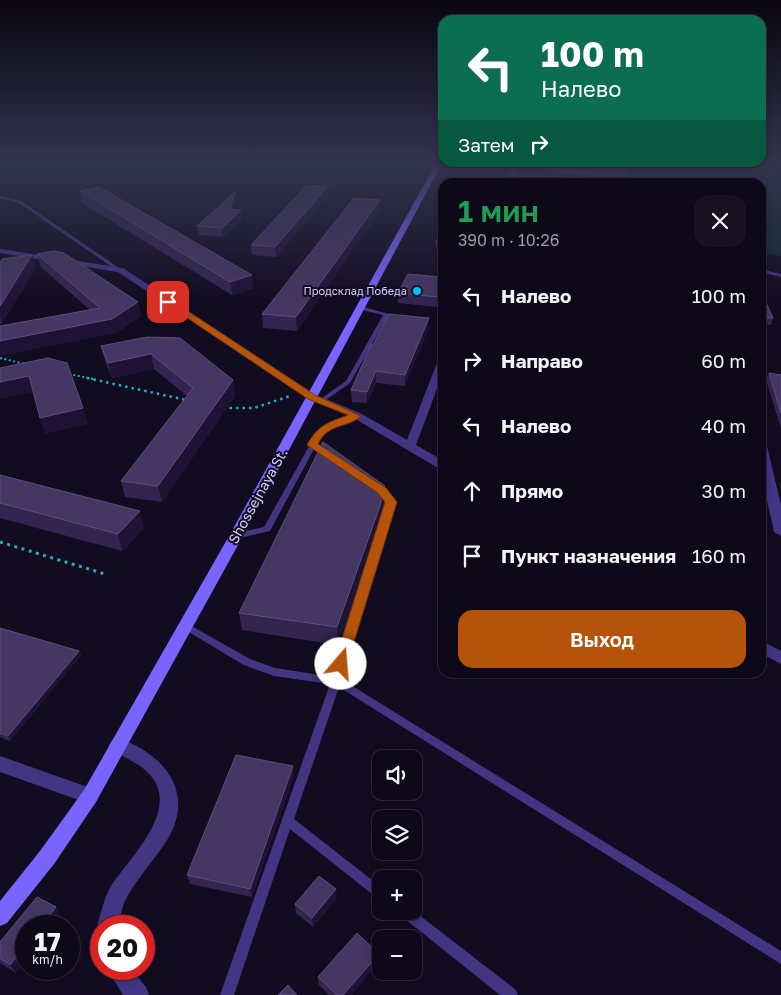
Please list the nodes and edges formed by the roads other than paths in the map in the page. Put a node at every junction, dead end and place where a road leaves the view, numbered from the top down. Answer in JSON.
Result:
{"nodes":[{"id":1,"x":34,"y":211,"type":"edge"},
{"id":2,"x":413,"y":211,"type":"edge"},
{"id":3,"x":2,"y":255,"type":"edge"},
{"id":4,"x":120,"y":270,"type":"junction"},
{"id":5,"x":766,"y":272,"type":"edge"},
{"id":6,"x":781,"y":276,"type":"edge"},
{"id":7,"x":360,"y":308,"type":"junction"},
{"id":8,"x":438,"y":374,"type":"edge"},
{"id":9,"x":317,"y":399,"type":"junction"},
{"id":10,"x":356,"y":416,"type":"junction"},
{"id":11,"x":312,"y":445,"type":"junction"},
{"id":12,"x":410,"y":447,"type":"junction"},
{"id":13,"x":336,"y":460,"type":"edge"},
{"id":14,"x":438,"y":464,"type":"edge"},
{"id":15,"x":766,"y":468,"type":"edge"},
{"id":16,"x":367,"y":480,"type":"edge"},
{"id":17,"x":781,"y":532,"type":"edge"},
{"id":18,"x":236,"y":536,"type":"junction"},
{"id":19,"x":185,"y":626,"type":"junction"},
{"id":20,"x":766,"y":649,"type":"edge"},
{"id":21,"x":781,"y":658,"type":"edge"},
{"id":22,"x":336,"y":682,"type":"junction"},
{"id":23,"x":118,"y":745,"type":"junction"},
{"id":24,"x":0,"y":764,"type":"edge"},
{"id":25,"x":90,"y":796,"type":"junction"},
{"id":26,"x":288,"y":821,"type":"junction"},
{"id":27,"x":372,"y":887,"type":"edge"},
{"id":28,"x":110,"y":915,"type":"edge"},
{"id":29,"x":0,"y":916,"type":"edge"},
{"id":30,"x":416,"y":920,"type":"edge"},
{"id":31,"x":781,"y":958,"type":"edge"},
{"id":32,"x":125,"y":980,"type":"edge"},
{"id":33,"x":138,"y":995,"type":"edge"},
{"id":34,"x":228,"y":995,"type":"edge"},
{"id":35,"x":512,"y":995,"type":"edge"}],
"edges":[{"from":1,"to":4,"type":"lane"},
{"from":2,"to":7,"type":"street","name":"Shossejnaya St."},
{"from":3,"to":4,"type":"street"},
{"from":4,"to":9,"type":"street"},
{"from":5,"to":6,"type":"lane"},
{"from":7,"to":9,"type":"street","name":"Shossejnaya St."},
{"from":7,"to":9,"type":"lane"},
{"from":8,"to":12,"type":"street"},
{"from":9,"to":10,"type":"street"},
{"from":9,"to":18,"type":"street","name":"Shossejnaya St."},
{"from":10,"to":11,"type":"lane"},
{"from":10,"to":12,"type":"street"},
{"from":11,"to":13,"type":"lane"},
{"from":11,"to":18,"type":"lane"},
{"from":12,"to":14,"type":"street"},
{"from":15,"to":17,"type":"street"},
{"from":16,"to":22,"type":"lane"},
{"from":18,"to":19,"type":"street","name":"Shossejnaya St."},
{"from":19,"to":22,"type":"lane"},
{"from":19,"to":23,"type":"street","name":"Shossejnaya St."},
{"from":20,"to":21,"type":"street"},
{"from":22,"to":26,"type":"lane"},
{"from":22,"to":31,"type":"lane"},
{"from":23,"to":25,"type":"street","name":"Shossejnaya St."},
{"from":23,"to":28,"type":"street"},
{"from":24,"to":25,"type":"street"},
{"from":25,"to":29,"type":"street"},
{"from":26,"to":27,"type":"lane"},
{"from":26,"to":34,"type":"lane"},
{"from":30,"to":35,"type":"lane"},
{"from":32,"to":33,"type":"street"}]}
